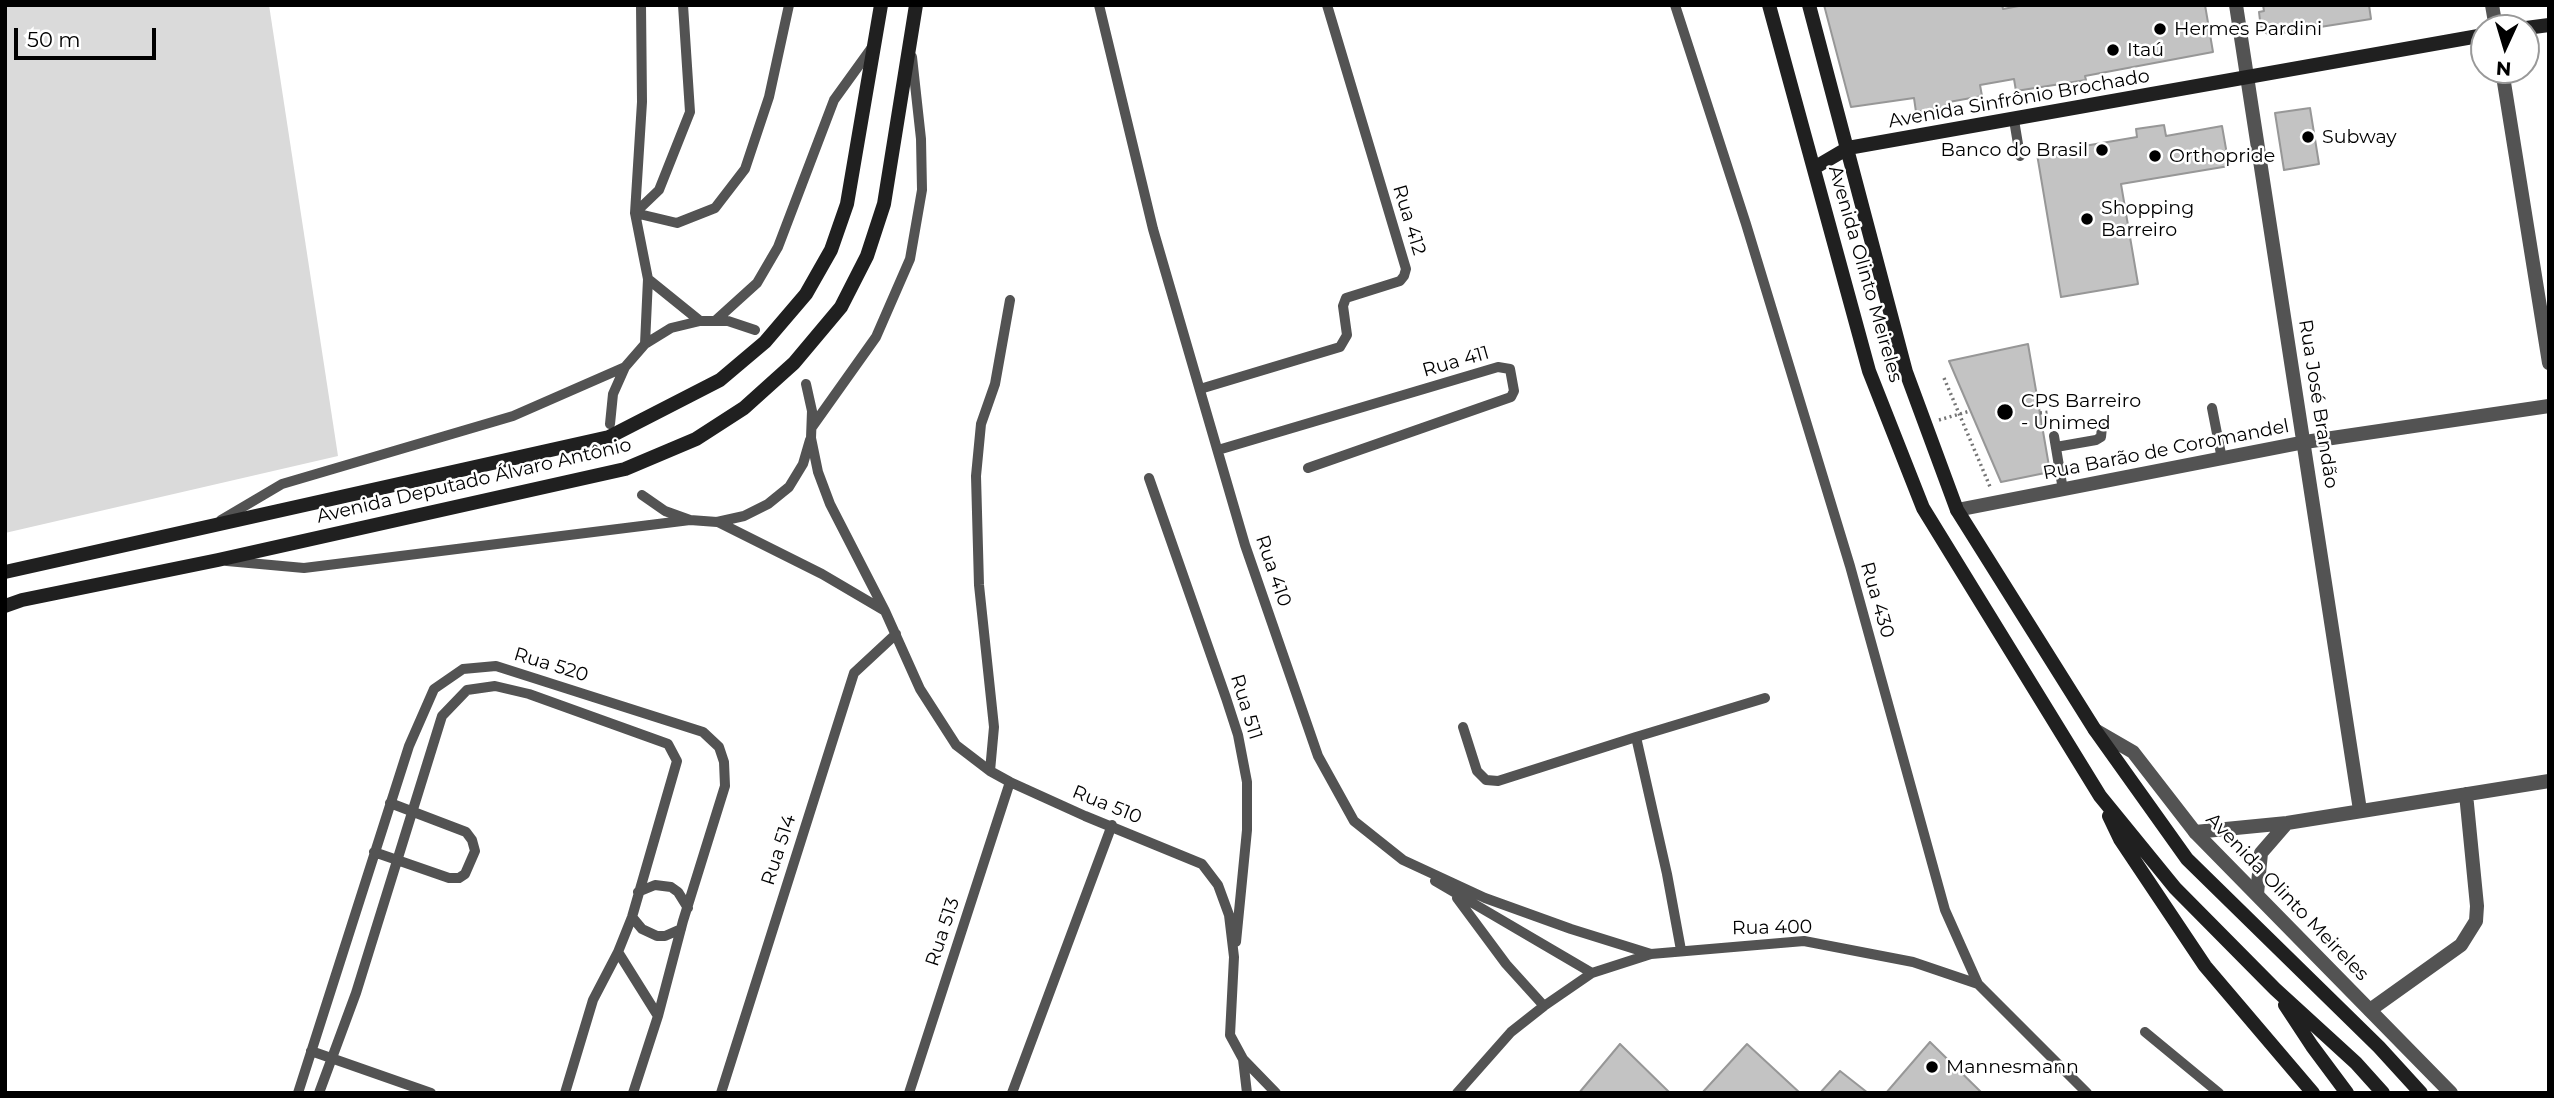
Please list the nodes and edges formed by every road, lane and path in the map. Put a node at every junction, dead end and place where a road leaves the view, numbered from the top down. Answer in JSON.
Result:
{"nodes":[{"id":1,"x":641,"y":5,"type":"edge"},
{"id":2,"x":683,"y":5,"type":"edge"},
{"id":3,"x":789,"y":5,"type":"edge"},
{"id":4,"x":881,"y":5,"type":"edge"},
{"id":5,"x":916,"y":5,"type":"edge"},
{"id":6,"x":1099,"y":5,"type":"edge"},
{"id":7,"x":1326,"y":5,"type":"edge"},
{"id":8,"x":1675,"y":5,"type":"edge"},
{"id":9,"x":1769,"y":5,"type":"edge"},
{"id":10,"x":1809,"y":5,"type":"edge"},
{"id":11,"x":2236,"y":5,"type":"edge"},
{"id":12,"x":2470,"y":38,"type":"edge"},
{"id":13,"x":910,"y":42,"type":"junction"},
{"id":14,"x":875,"y":44,"type":"junction"},
{"id":15,"x":2246,"y":78,"type":"junction"},
{"id":16,"x":2504,"y":84,"type":"edge"},
{"id":17,"x":2014,"y":120,"type":"junction"},
{"id":18,"x":1848,"y":148,"type":"junction"},
{"id":19,"x":2020,"y":156,"type":"dead end"},
{"id":20,"x":1814,"y":168,"type":"junction"},
{"id":21,"x":635,"y":213,"type":"junction"},
{"id":22,"x":648,"y":279,"type":"junction"},
{"id":23,"x":1010,"y":300,"type":"dead end"},
{"id":24,"x":700,"y":321,"type":"junction"},
{"id":25,"x":715,"y":321,"type":"junction"},
{"id":26,"x":755,"y":330,"type":"dead end"},
{"id":27,"x":645,"y":344,"type":"junction"},
{"id":28,"x":2549,"y":363,"type":"edge"},
{"id":29,"x":625,"y":367,"type":"junction"},
{"id":30,"x":1944,"y":378,"type":"dead end"},
{"id":31,"x":806,"y":384,"type":"dead end"},
{"id":32,"x":1200,"y":389,"type":"junction"},
{"id":33,"x":2549,"y":406,"type":"edge"},
{"id":34,"x":2212,"y":408,"type":"dead end"},
{"id":35,"x":1970,"y":411,"type":"dead end"},
{"id":36,"x":2050,"y":412,"type":"dead end"},
{"id":37,"x":2040,"y":413,"type":"dead end"},
{"id":38,"x":1959,"y":414,"type":"junction"},
{"id":39,"x":1925,"y":423,"type":"junction"},
{"id":40,"x":610,"y":424,"type":"dead end"},
{"id":41,"x":2102,"y":427,"type":"dead end"},
{"id":42,"x":812,"y":433,"type":"junction"},
{"id":43,"x":2305,"y":442,"type":"junction"},
{"id":44,"x":1219,"y":450,"type":"junction"},
{"id":45,"x":2222,"y":459,"type":"junction"},
{"id":46,"x":1308,"y":468,"type":"dead end"},
{"id":47,"x":1149,"y":478,"type":"dead end"},
{"id":48,"x":2063,"y":490,"type":"junction"},
{"id":49,"x":642,"y":495,"type":"dead end"},
{"id":50,"x":1997,"y":503,"type":"junction"},
{"id":51,"x":1957,"y":510,"type":"junction"},
{"id":52,"x":690,"y":520,"type":"junction"},
{"id":53,"x":717,"y":522,"type":"junction"},
{"id":54,"x":214,"y":524,"type":"junction"},
{"id":55,"x":218,"y":560,"type":"junction"},
{"id":56,"x":5,"y":572,"type":"edge"},
{"id":57,"x":5,"y":606,"type":"edge"},
{"id":58,"x":885,"y":611,"type":"junction"},
{"id":59,"x":895,"y":634,"type":"junction"},
{"id":60,"x":569,"y":688,"type":"junction"},
{"id":61,"x":594,"y":696,"type":"junction"},
{"id":62,"x":1765,"y":698,"type":"dead end"},
{"id":63,"x":561,"y":706,"type":"junction"},
{"id":64,"x":586,"y":715,"type":"junction"},
{"id":65,"x":1462,"y":727,"type":"dead end"},
{"id":66,"x":2095,"y":730,"type":"junction"},
{"id":67,"x":1636,"y":737,"type":"junction"},
{"id":68,"x":990,"y":771,"type":"junction"},
{"id":69,"x":2549,"y":781,"type":"edge"},
{"id":70,"x":1010,"y":782,"type":"junction"},
{"id":71,"x":2466,"y":794,"type":"junction"},
{"id":72,"x":2100,"y":796,"type":"junction"},
{"id":73,"x":390,"y":803,"type":"junction"},
{"id":74,"x":2360,"y":810,"type":"junction"},
{"id":75,"x":411,"y":812,"type":"junction"},
{"id":76,"x":2287,"y":823,"type":"junction"},
{"id":77,"x":1112,"y":825,"type":"junction"},
{"id":78,"x":2195,"y":832,"type":"junction"},
{"id":79,"x":374,"y":852,"type":"junction"},
{"id":80,"x":396,"y":860,"type":"junction"},
{"id":81,"x":1403,"y":860,"type":"junction"},
{"id":82,"x":638,"y":892,"type":"junction"},
{"id":83,"x":1454,"y":893,"type":"junction"},
{"id":84,"x":2257,"y":894,"type":"junction"},
{"id":85,"x":688,"y":908,"type":"junction"},
{"id":86,"x":632,"y":917,"type":"junction"},
{"id":87,"x":681,"y":929,"type":"junction"},
{"id":88,"x":1681,"y":950,"type":"junction"},
{"id":89,"x":618,"y":952,"type":"junction"},
{"id":90,"x":1651,"y":954,"type":"junction"},
{"id":91,"x":1234,"y":957,"type":"junction"},
{"id":92,"x":1592,"y":973,"type":"junction"},
{"id":93,"x":1978,"y":984,"type":"junction"},
{"id":94,"x":2275,"y":989,"type":"junction"},
{"id":95,"x":1544,"y":1006,"type":"junction"},
{"id":96,"x":2370,"y":1010,"type":"junction"},
{"id":97,"x":658,"y":1016,"type":"junction"},
{"id":98,"x":2146,"y":1032,"type":"dead end"},
{"id":99,"x":311,"y":1051,"type":"junction"},
{"id":100,"x":331,"y":1059,"type":"junction"},
{"id":101,"x":1243,"y":1059,"type":"junction"},
{"id":102,"x":1457,"y":1092,"type":"edge"},
{"id":103,"x":2311,"y":1092,"type":"edge"},
{"id":104,"x":298,"y":1093,"type":"edge"},
{"id":105,"x":319,"y":1093,"type":"edge"},
{"id":106,"x":431,"y":1093,"type":"edge"},
{"id":107,"x":565,"y":1093,"type":"edge"},
{"id":108,"x":633,"y":1093,"type":"edge"},
{"id":109,"x":721,"y":1093,"type":"edge"},
{"id":110,"x":909,"y":1093,"type":"edge"},
{"id":111,"x":1012,"y":1093,"type":"edge"},
{"id":112,"x":1247,"y":1093,"type":"edge"},
{"id":113,"x":1276,"y":1093,"type":"edge"},
{"id":114,"x":2087,"y":1093,"type":"edge"},
{"id":115,"x":2220,"y":1093,"type":"edge"},
{"id":116,"x":2347,"y":1093,"type":"edge"},
{"id":117,"x":2382,"y":1093,"type":"edge"},
{"id":118,"x":2421,"y":1093,"type":"edge"},
{"id":119,"x":2451,"y":1093,"type":"edge"}],
"edges":[{"from":1,"to":21,"type":"lane"},
{"from":2,"to":21,"type":"lane"},
{"from":3,"to":21,"type":"lane"},
{"from":4,"to":14,"type":"main road","name":"Avenida Deputado Álvaro Antônio"},
{"from":5,"to":13,"type":"main road","name":"Avenida Deputado Álvaro Antônio"},
{"from":6,"to":32,"type":"lane","name":"Rua 410"},
{"from":7,"to":32,"type":"lane","name":"Rua 412"},
{"from":8,"to":93,"type":"lane","name":"Rua 430"},
{"from":9,"to":20,"type":"main road","name":"Avenida Olinto Meireles"},
{"from":10,"to":18,"type":"main road","name":"Avenida Olinto Meireles"},
{"from":11,"to":15,"type":"street","name":"Rua José Brandão"},
{"from":12,"to":15,"type":"main road","name":"Avenida Sinfrônio Brochado"},
{"from":13,"to":42,"type":"lane"},
{"from":13,"to":55,"type":"main road","name":"Avenida Deputado Álvaro Antônio"},
{"from":14,"to":25,"type":"lane"},
{"from":14,"to":54,"type":"main road","name":"Avenida Deputado Álvaro Antônio"},
{"from":15,"to":17,"type":"main road","name":"Avenida Sinfrônio Brochado"},
{"from":15,"to":43,"type":"street","name":"Rua José Brandão"},
{"from":16,"to":28,"type":"street"},
{"from":17,"to":18,"type":"main road","name":"Avenida Sinfrônio Brochado"},
{"from":17,"to":19,"type":"lane"},
{"from":18,"to":20,"type":"main road","name":"Avenida Sinfrônio Brochado"},
{"from":18,"to":39,"type":"main road","name":"Avenida Olinto Meireles"},
{"from":20,"to":72,"type":"main road","name":"Avenida Olinto Meireles"},
{"from":21,"to":22,"type":"lane"},
{"from":22,"to":24,"type":"lane"},
{"from":22,"to":27,"type":"lane"},
{"from":23,"to":68,"type":"lane"},
{"from":24,"to":25,"type":"lane"},
{"from":24,"to":27,"type":"lane"},
{"from":25,"to":26,"type":"lane"},
{"from":27,"to":29,"type":"lane"},
{"from":29,"to":40,"type":"lane"},
{"from":29,"to":54,"type":"lane"},
{"from":30,"to":38,"type":"path"},
{"from":31,"to":42,"type":"lane","name":"Rua 510"},
{"from":32,"to":44,"type":"lane","name":"Rua 410"},
{"from":33,"to":43,"type":"street","name":"Rua Barão de Coromandel"},
{"from":34,"to":45,"type":"lane"},
{"from":35,"to":38,"type":"path"},
{"from":36,"to":37,"type":"path"},
{"from":38,"to":39,"type":"path"},
{"from":38,"to":50,"type":"path"},
{"from":39,"to":51,"type":"main road","name":"Avenida Olinto Meireles"},
{"from":41,"to":48,"type":"lane"},
{"from":42,"to":53,"type":"lane"},
{"from":42,"to":58,"type":"lane","name":"Rua 510"},
{"from":43,"to":45,"type":"street","name":"Rua Barão de Coromandel"},
{"from":43,"to":74,"type":"street","name":"Rua José Brandão"},
{"from":44,"to":46,"type":"lane","name":"Rua 411"},
{"from":44,"to":81,"type":"lane","name":"Rua 410"},
{"from":45,"to":48,"type":"street","name":"Rua Barão de Coromandel"},
{"from":47,"to":91,"type":"lane","name":"Rua 511"},
{"from":48,"to":50,"type":"street","name":"Rua Barão de Coromandel"},
{"from":49,"to":52,"type":"lane"},
{"from":50,"to":51,"type":"street","name":"Rua Barão de Coromandel"},
{"from":51,"to":66,"type":"main road","name":"Avenida Olinto Meireles"},
{"from":52,"to":53,"type":"lane"},
{"from":52,"to":55,"type":"lane"},
{"from":53,"to":58,"type":"lane"},
{"from":54,"to":56,"type":"main road","name":"Avenida Deputado Álvaro Antônio"},
{"from":55,"to":57,"type":"main road","name":"Avenida Deputado Álvaro Antônio"},
{"from":58,"to":59,"type":"lane","name":"Rua 510"},
{"from":59,"to":68,"type":"lane","name":"Rua 510"},
{"from":59,"to":109,"type":"lane","name":"Rua 514"},
{"from":60,"to":61,"type":"lane","name":"Rua 520"},
{"from":60,"to":63,"type":"lane"},
{"from":60,"to":73,"type":"lane","name":"Rua 520"},
{"from":61,"to":64,"type":"lane"},
{"from":61,"to":85,"type":"lane","name":"Rua 520"},
{"from":62,"to":67,"type":"lane"},
{"from":63,"to":64,"type":"lane","name":"Rua 520"},
{"from":63,"to":75,"type":"lane","name":"Rua 520"},
{"from":64,"to":82,"type":"lane","name":"Rua 520"},
{"from":65,"to":67,"type":"lane"},
{"from":66,"to":78,"type":"street","name":"Avenida Olinto Meireles"},
{"from":66,"to":118,"type":"main road","name":"Avenida Olinto Meireles"},
{"from":67,"to":88,"type":"lane"},
{"from":68,"to":70,"type":"lane","name":"Rua 510"},
{"from":69,"to":71,"type":"street"},
{"from":70,"to":77,"type":"lane","name":"Rua 510"},
{"from":70,"to":110,"type":"lane","name":"Rua 513"},
{"from":71,"to":74,"type":"street"},
{"from":71,"to":96,"type":"street"},
{"from":72,"to":94,"type":"main road","name":"Avenida Olinto Meireles"},
{"from":72,"to":103,"type":"main road","name":"Avenida Olinto Meireles"},
{"from":73,"to":75,"type":"lane"},
{"from":73,"to":79,"type":"lane","name":"Rua 520"},
{"from":74,"to":76,"type":"street"},
{"from":75,"to":80,"type":"lane","name":"Rua 520"},
{"from":75,"to":80,"type":"lane"},
{"from":76,"to":78,"type":"street"},
{"from":76,"to":84,"type":"street"},
{"from":77,"to":91,"type":"lane","name":"Rua 510"},
{"from":77,"to":111,"type":"lane"},
{"from":78,"to":84,"type":"street","name":"Avenida Olinto Meireles"},
{"from":79,"to":80,"type":"lane"},
{"from":79,"to":99,"type":"lane","name":"Rua 520"},
{"from":80,"to":100,"type":"lane","name":"Rua 520"},
{"from":81,"to":83,"type":"lane"},
{"from":81,"to":90,"type":"lane","name":"Rua 410"},
{"from":82,"to":85,"type":"lane"},
{"from":82,"to":86,"type":"lane","name":"Rua 520"},
{"from":83,"to":92,"type":"lane"},
{"from":83,"to":95,"type":"lane"},
{"from":84,"to":96,"type":"street","name":"Avenida Olinto Meireles"},
{"from":85,"to":87,"type":"lane","name":"Rua 520"},
{"from":86,"to":87,"type":"lane"},
{"from":86,"to":89,"type":"lane","name":"Rua 520"},
{"from":87,"to":97,"type":"lane","name":"Rua 520"},
{"from":88,"to":90,"type":"lane","name":"Rua 400"},
{"from":88,"to":93,"type":"lane","name":"Rua 400"},
{"from":89,"to":97,"type":"lane"},
{"from":89,"to":107,"type":"lane","name":"Rua 520"},
{"from":90,"to":92,"type":"lane","name":"Rua 400"},
{"from":91,"to":101,"type":"lane","name":"Rua 510"},
{"from":92,"to":95,"type":"lane","name":"Rua 400"},
{"from":93,"to":114,"type":"lane","name":"Rua 400"},
{"from":94,"to":116,"type":"main road"},
{"from":94,"to":117,"type":"main road"},
{"from":95,"to":102,"type":"lane","name":"Rua 400"},
{"from":96,"to":119,"type":"street","name":"Avenida Olinto Meireles"},
{"from":97,"to":108,"type":"lane","name":"Rua 520"},
{"from":98,"to":115,"type":"lane"},
{"from":99,"to":100,"type":"lane"},
{"from":99,"to":104,"type":"lane","name":"Rua 520"},
{"from":100,"to":105,"type":"lane","name":"Rua 520"},
{"from":100,"to":106,"type":"lane"},
{"from":101,"to":112,"type":"lane","name":"Rua 510"},
{"from":101,"to":113,"type":"lane","name":"Rua 510"}]}
